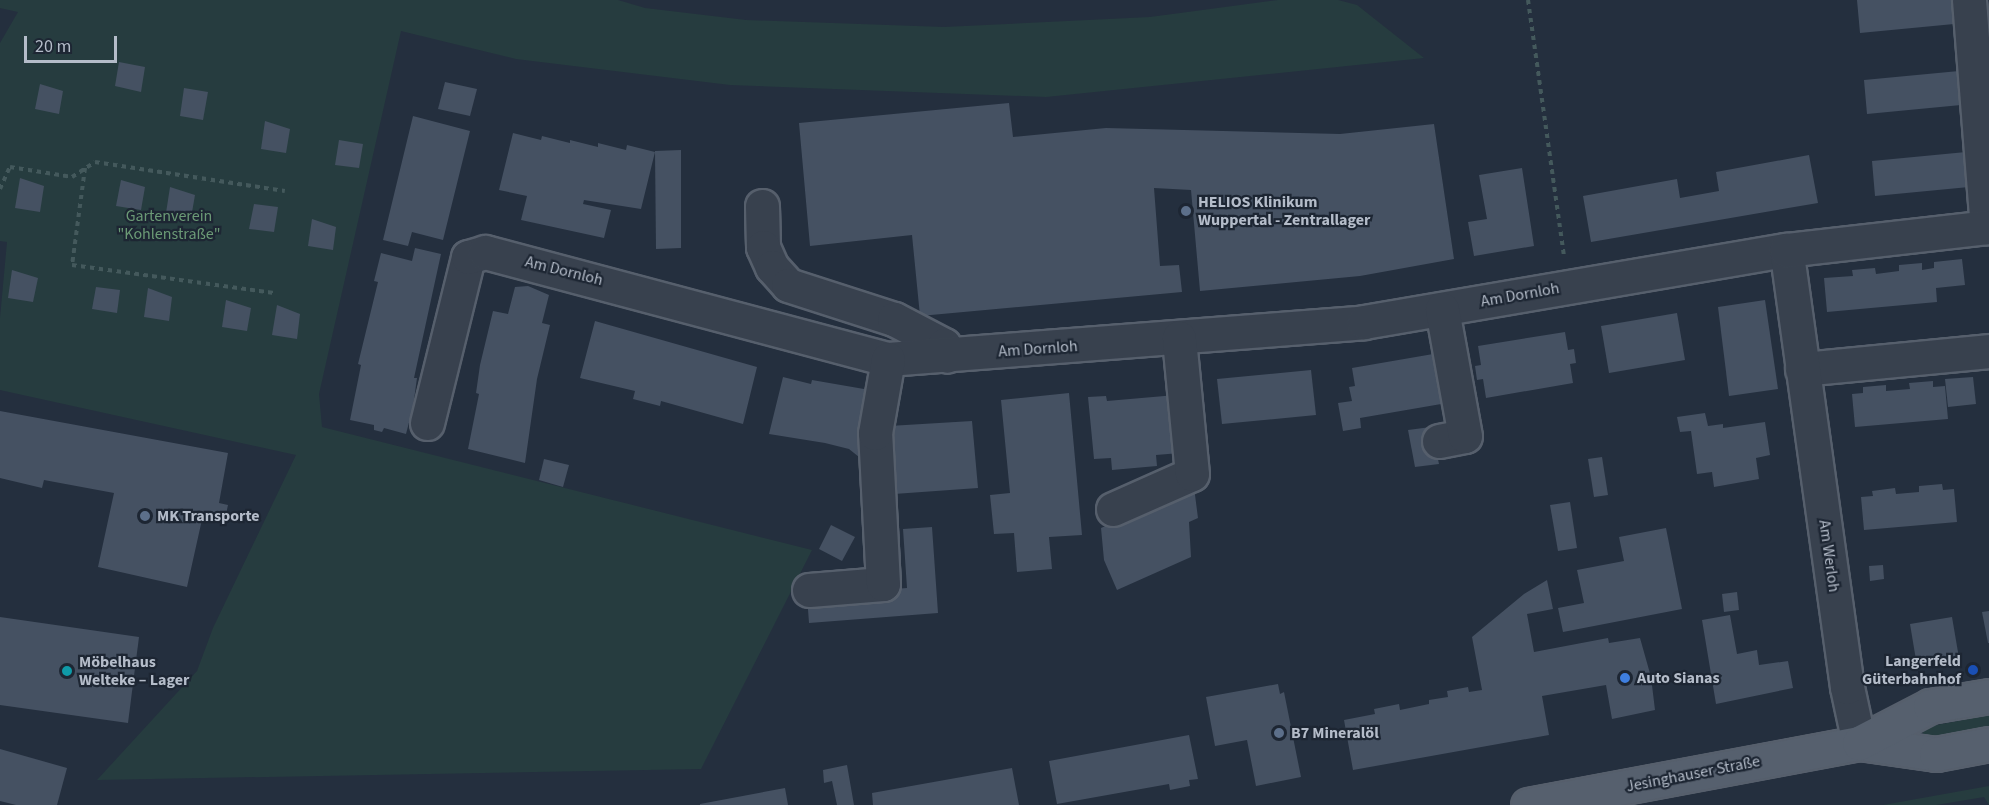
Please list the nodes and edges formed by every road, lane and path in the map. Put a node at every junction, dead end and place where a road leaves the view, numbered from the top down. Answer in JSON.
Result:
{"nodes":[{"id":1,"x":1528,"y":0,"type":"edge"},
{"id":2,"x":1969,"y":0,"type":"edge"},
{"id":3,"x":86,"y":168,"type":"junction"},
{"id":4,"x":0,"y":189,"type":"edge"},
{"id":5,"x":285,"y":190,"type":"dead end"},
{"id":6,"x":762,"y":206,"type":"dead end"},
{"id":7,"x":1988,"y":227,"type":"edge"},
{"id":8,"x":1786,"y":250,"type":"junction"},
{"id":9,"x":1569,"y":286,"type":"junction"},
{"id":10,"x":274,"y":293,"type":"dead end"},
{"id":11,"x":1442,"y":309,"type":"junction"},
{"id":12,"x":1179,"y":338,"type":"junction"},
{"id":13,"x":1989,"y":351,"type":"edge"},
{"id":14,"x":947,"y":356,"type":"junction"},
{"id":15,"x":888,"y":359,"type":"junction"},
{"id":16,"x":1802,"y":369,"type":"junction"},
{"id":17,"x":427,"y":423,"type":"dead end"},
{"id":18,"x":1439,"y":441,"type":"dead end"},
{"id":19,"x":1113,"y":509,"type":"dead end"},
{"id":20,"x":809,"y":590,"type":"dead end"},
{"id":21,"x":1989,"y":696,"type":"edge"},
{"id":22,"x":1858,"y":743,"type":"junction"},
{"id":23,"x":1989,"y":744,"type":"edge"},
{"id":24,"x":1528,"y":805,"type":"edge"}],
"edges":[{"from":1,"to":9,"type":"path"},
{"from":2,"to":7,"type":"street"},
{"from":3,"to":4,"type":"path"},
{"from":3,"to":5,"type":"path"},
{"from":3,"to":10,"type":"path"},
{"from":6,"to":14,"type":"street"},
{"from":7,"to":8,"type":"street"},
{"from":8,"to":9,"type":"street","name":"Am Dornloh"},
{"from":8,"to":16,"type":"street","name":"Am Werloh"},
{"from":9,"to":11,"type":"street","name":"Am Dornloh"},
{"from":11,"to":12,"type":"street","name":"Am Dornloh"},
{"from":11,"to":18,"type":"street"},
{"from":12,"to":14,"type":"street","name":"Am Dornloh"},
{"from":12,"to":19,"type":"street"},
{"from":13,"to":16,"type":"street"},
{"from":14,"to":15,"type":"street","name":"Am Dornloh"},
{"from":15,"to":17,"type":"street","name":"Am Dornloh"},
{"from":15,"to":20,"type":"street"},
{"from":16,"to":22,"type":"street","name":"Am Werloh"},
{"from":21,"to":22,"type":"main road","name":"Jesinghauser Straße"},
{"from":22,"to":23,"type":"main road","name":"Jesinghauser Straße"},
{"from":22,"to":24,"type":"main road","name":"Jesinghauser Straße"}]}
